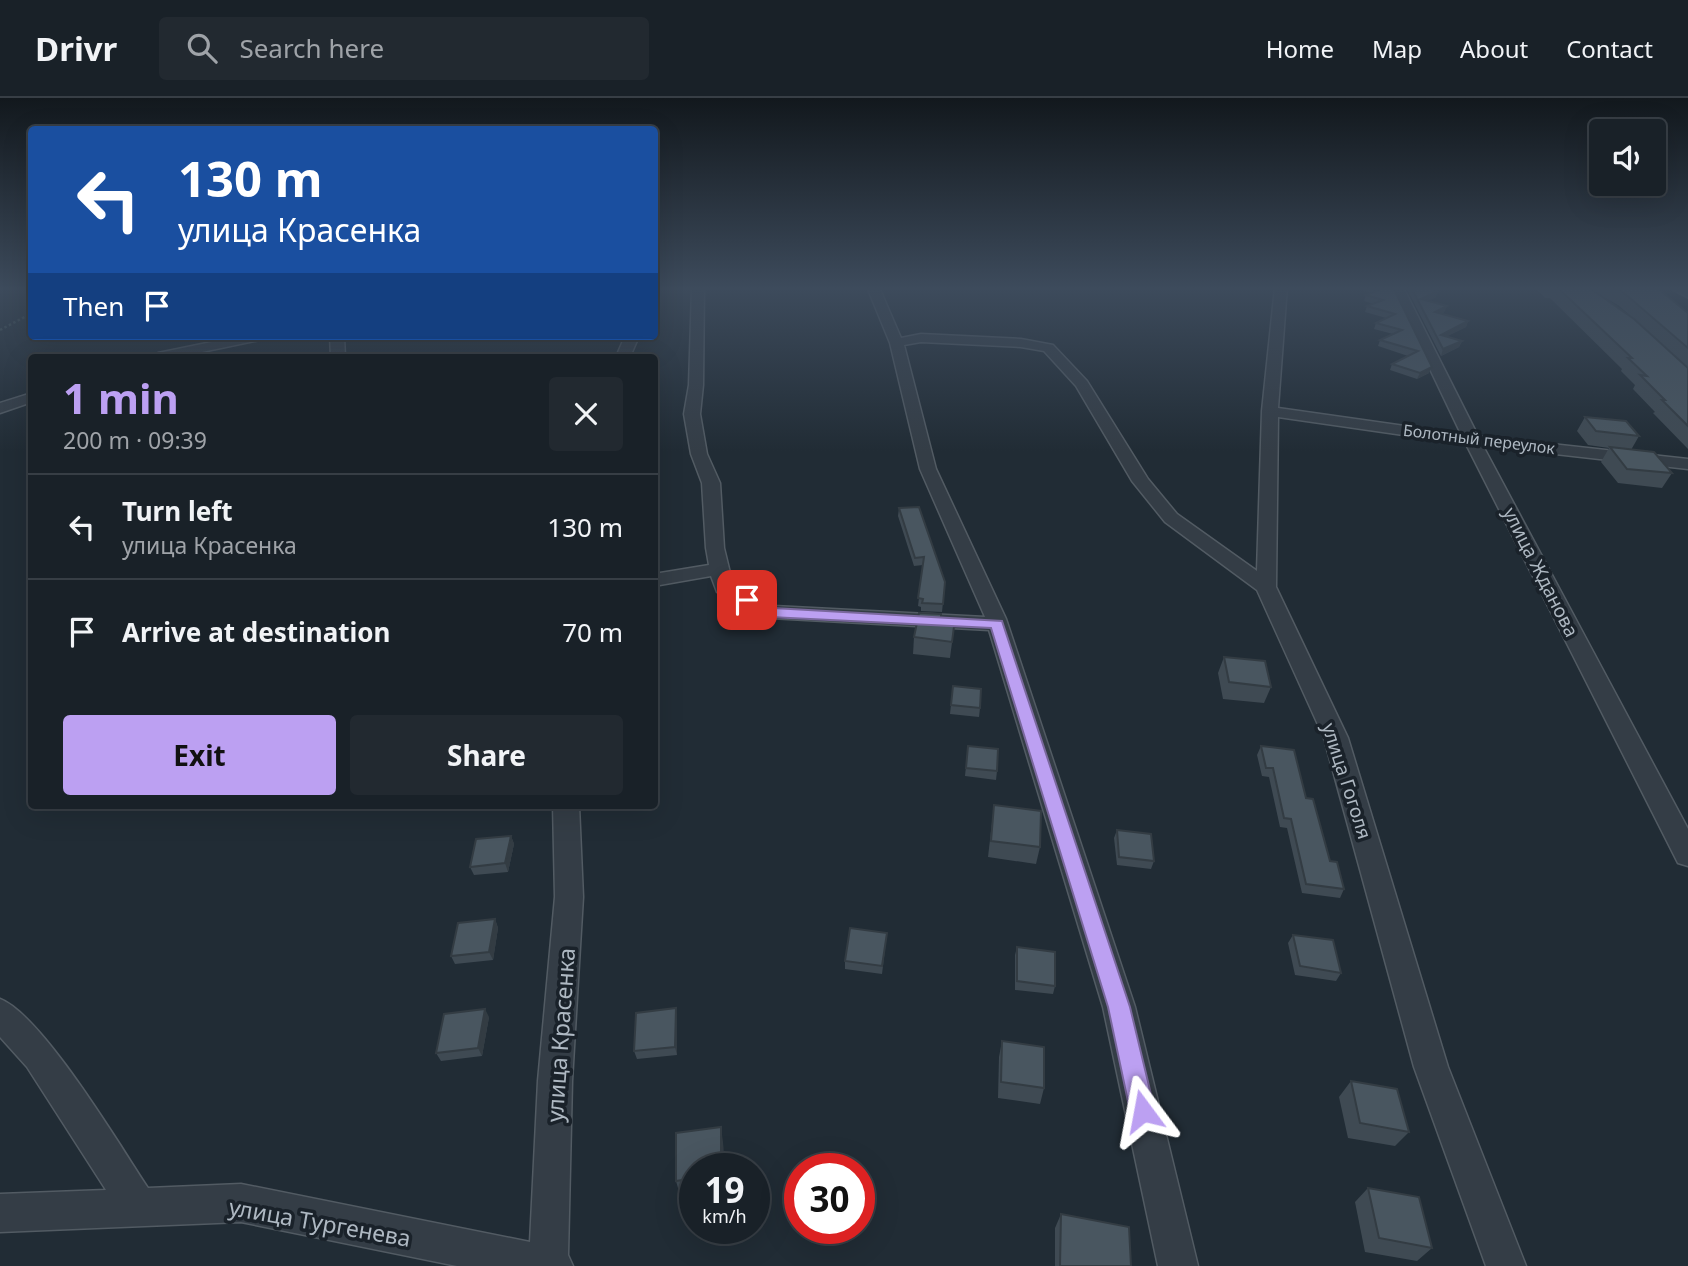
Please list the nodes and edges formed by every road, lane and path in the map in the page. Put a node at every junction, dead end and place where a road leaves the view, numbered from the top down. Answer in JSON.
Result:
{"nodes":[{"id":1,"x":233,"y":342,"type":"edge"},
{"id":2,"x":697,"y":342,"type":"edge"},
{"id":3,"x":904,"y":342,"type":"edge"},
{"id":4,"x":991,"y":342,"type":"edge"},
{"id":5,"x":1276,"y":342,"type":"edge"},
{"id":6,"x":1424,"y":342,"type":"edge"},
{"id":7,"x":897,"y":343,"type":"joint"},
{"id":8,"x":173,"y":354,"type":"edge"},
{"id":9,"x":28,"y":398,"type":"edge"},
{"id":10,"x":0,"y":408,"type":"edge"},
{"id":11,"x":1270,"y":411,"type":"junction"},
{"id":12,"x":1472,"y":440,"type":"junction"},
{"id":13,"x":1688,"y":464,"type":"edge"},
{"id":14,"x":720,"y":569,"type":"junction"},
{"id":15,"x":658,"y":579,"type":"edge"},
{"id":16,"x":1266,"y":587,"type":"junction"},
{"id":17,"x":997,"y":624,"type":"junction"},
{"id":18,"x":566,"y":809,"type":"edge"},
{"id":19,"x":1688,"y":855,"type":"edge"},
{"id":20,"x":0,"y":1014,"type":"edge"},
{"id":21,"x":139,"y":1208,"type":"junction"},
{"id":22,"x":0,"y":1213,"type":"edge"},
{"id":23,"x":550,"y":1265,"type":"edge"},
{"id":24,"x":1178,"y":1266,"type":"edge"},
{"id":25,"x":1506,"y":1266,"type":"edge"}],
"edges":[{"from":1,"to":8,"type":"street"},
{"from":2,"to":14,"type":"street"},
{"from":3,"to":7,"type":"street"},
{"from":4,"to":16,"type":"street"},
{"from":5,"to":11,"type":"street","name":"улица Гоголя"},
{"from":6,"to":12,"type":"street","name":"улица Жданова"},
{"from":7,"to":17,"type":"street"},
{"from":9,"to":10,"type":"street"},
{"from":11,"to":12,"type":"street","name":"Болотный переулок"},
{"from":11,"to":16,"type":"street","name":"улица Гоголя"},
{"from":12,"to":13,"type":"street","name":"Болотный переулок"},
{"from":12,"to":19,"type":"street","name":"улица Жданова"},
{"from":14,"to":15,"type":"street"},
{"from":14,"to":17,"type":"street"},
{"from":16,"to":25,"type":"street","name":"улица Гоголя"},
{"from":17,"to":24,"type":"street"},
{"from":18,"to":23,"type":"street","name":"улица Красенка"},
{"from":20,"to":21,"type":"street"},
{"from":21,"to":22,"type":"street","name":"улица Тургенева"},
{"from":21,"to":23,"type":"street","name":"улица Тургенева"}]}
